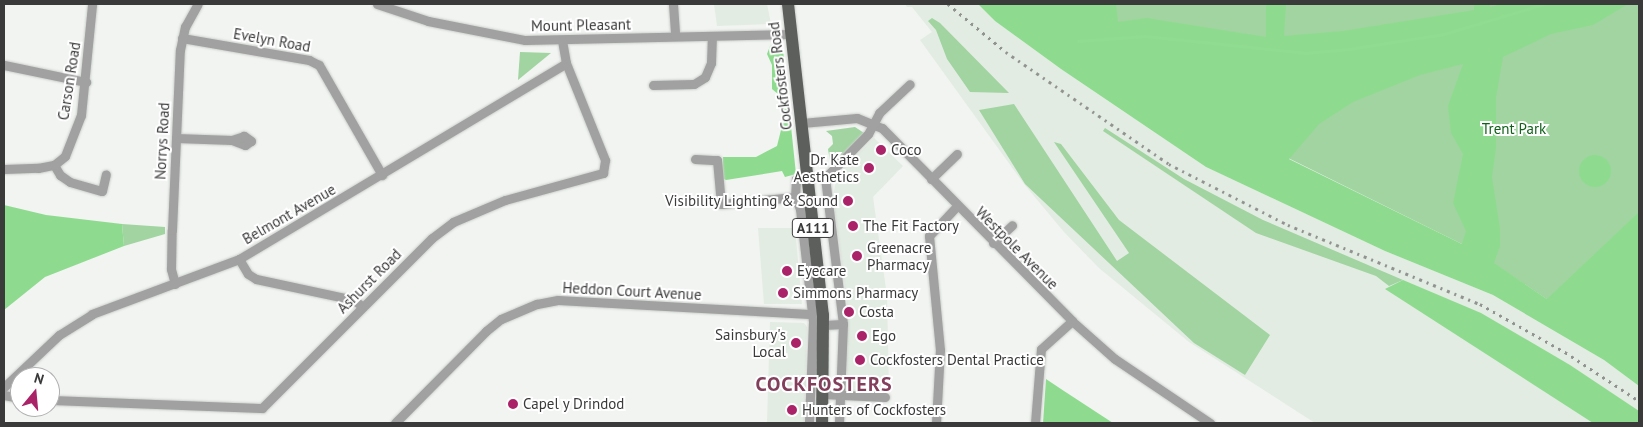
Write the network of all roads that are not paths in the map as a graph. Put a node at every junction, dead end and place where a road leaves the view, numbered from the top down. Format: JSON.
{"nodes":[{"id":1,"x":92,"y":4,"type":"edge"},
{"id":2,"x":198,"y":4,"type":"edge"},
{"id":3,"x":376,"y":4,"type":"edge"},
{"id":4,"x":674,"y":4,"type":"edge"},
{"id":5,"x":788,"y":4,"type":"edge"},
{"id":6,"x":791,"y":34,"type":"junction"},
{"id":7,"x":675,"y":36,"type":"junction"},
{"id":8,"x":712,"y":36,"type":"junction"},
{"id":9,"x":182,"y":38,"type":"junction"},
{"id":10,"x":562,"y":40,"type":"junction"},
{"id":11,"x":566,"y":63,"type":"junction"},
{"id":12,"x":4,"y":65,"type":"edge"},
{"id":13,"x":86,"y":82,"type":"junction"},
{"id":14,"x":910,"y":84,"type":"dead end"},
{"id":15,"x":653,"y":85,"type":"dead end"},
{"id":16,"x":802,"y":123,"type":"junction"},
{"id":17,"x":874,"y":123,"type":"junction"},
{"id":18,"x":176,"y":138,"type":"junction"},
{"id":19,"x":232,"y":140,"type":"dead end"},
{"id":20,"x":957,"y":154,"type":"dead end"},
{"id":21,"x":695,"y":159,"type":"dead end"},
{"id":22,"x":54,"y":164,"type":"junction"},
{"id":23,"x":4,"y":169,"type":"edge"},
{"id":24,"x":106,"y":174,"type":"dead end"},
{"id":25,"x":807,"y":174,"type":"junction"},
{"id":26,"x":382,"y":175,"type":"junction"},
{"id":27,"x":931,"y":179,"type":"junction"},
{"id":28,"x":795,"y":197,"type":"junction"},
{"id":29,"x":957,"y":206,"type":"junction"},
{"id":30,"x":1012,"y":224,"type":"dead end"},
{"id":31,"x":993,"y":243,"type":"junction"},
{"id":32,"x":240,"y":259,"type":"junction"},
{"id":33,"x":175,"y":284,"type":"junction"},
{"id":34,"x":363,"y":307,"type":"junction"},
{"id":35,"x":820,"y":318,"type":"junction"},
{"id":36,"x":1072,"y":321,"type":"junction"},
{"id":37,"x":842,"y":324,"type":"junction"},
{"id":38,"x":4,"y":387,"type":"edge"},
{"id":39,"x":823,"y":394,"type":"junction"},
{"id":40,"x":841,"y":395,"type":"junction"},
{"id":41,"x":885,"y":397,"type":"dead end"},
{"id":42,"x":60,"y":400,"type":"edge"},
{"id":43,"x":395,"y":423,"type":"edge"},
{"id":44,"x":809,"y":423,"type":"edge"},
{"id":45,"x":822,"y":423,"type":"edge"},
{"id":46,"x":839,"y":423,"type":"edge"},
{"id":47,"x":936,"y":423,"type":"edge"},
{"id":48,"x":1035,"y":423,"type":"edge"},
{"id":49,"x":1210,"y":423,"type":"edge"}],
"edges":[{"from":1,"to":13,"type":"street","name":"Carson Road"},
{"from":2,"to":9,"type":"street","name":"Norrys Road"},
{"from":3,"to":10,"type":"street","name":"Mount Pleasant"},
{"from":4,"to":7,"type":"street"},
{"from":5,"to":6,"type":"main road","name":"Cockfosters Road","number":"A111"},
{"from":6,"to":8,"type":"street","name":"Mount Pleasant"},
{"from":6,"to":16,"type":"main road","name":"Cockfosters Road","number":"A111"},
{"from":7,"to":8,"type":"street","name":"Mount Pleasant"},
{"from":7,"to":10,"type":"street","name":"Mount Pleasant"},
{"from":8,"to":15,"type":"street"},
{"from":9,"to":18,"type":"street","name":"Norrys Road"},
{"from":9,"to":26,"type":"street","name":"Evelyn Road"},
{"from":10,"to":11,"type":"street"},
{"from":11,"to":26,"type":"street","name":"Belmont Avenue"},
{"from":11,"to":34,"type":"street","name":"Ashurst Road"},
{"from":12,"to":13,"type":"street"},
{"from":13,"to":22,"type":"street","name":"Carson Road"},
{"from":14,"to":17,"type":"street"},
{"from":16,"to":17,"type":"street"},
{"from":16,"to":25,"type":"main road","name":"Cockfosters Road","number":"A111"},
{"from":17,"to":27,"type":"street","name":"Westpole Avenue"},
{"from":17,"to":37,"type":"street"},
{"from":18,"to":19,"type":"street"},
{"from":18,"to":33,"type":"street","name":"Norrys Road"},
{"from":20,"to":27,"type":"street"},
{"from":21,"to":28,"type":"street"},
{"from":22,"to":23,"type":"street"},
{"from":22,"to":24,"type":"street"},
{"from":25,"to":28,"type":"street"},
{"from":25,"to":35,"type":"main road","name":"Cockfosters Road","number":"A111"},
{"from":26,"to":32,"type":"street","name":"Belmont Avenue"},
{"from":27,"to":29,"type":"street","name":"Westpole Avenue"},
{"from":28,"to":35,"type":"street","name":"Cockfosters Road"},
{"from":29,"to":31,"type":"street","name":"Westpole Avenue"},
{"from":29,"to":47,"type":"street"},
{"from":30,"to":31,"type":"street"},
{"from":31,"to":36,"type":"street","name":"Westpole Avenue"},
{"from":32,"to":33,"type":"street","name":"Belmont Avenue"},
{"from":32,"to":34,"type":"street"},
{"from":33,"to":38,"type":"street","name":"Belmont Avenue"},
{"from":34,"to":42,"type":"street","name":"Ashurst Road"},
{"from":35,"to":37,"type":"street","name":"Heddon Court Avenue"},
{"from":35,"to":39,"type":"main road","name":"Cockfosters Road","number":"A111"},
{"from":35,"to":43,"type":"street","name":"Heddon Court Avenue"},
{"from":35,"to":44,"type":"street","name":"Cockfosters Road"},
{"from":36,"to":48,"type":"street"},
{"from":36,"to":49,"type":"street","name":"Westpole Avenue"},
{"from":37,"to":40,"type":"street"},
{"from":39,"to":40,"type":"street"},
{"from":39,"to":45,"type":"main road","name":"Cockfosters Road","number":"A111"},
{"from":40,"to":41,"type":"street"},
{"from":40,"to":46,"type":"street"}]}
